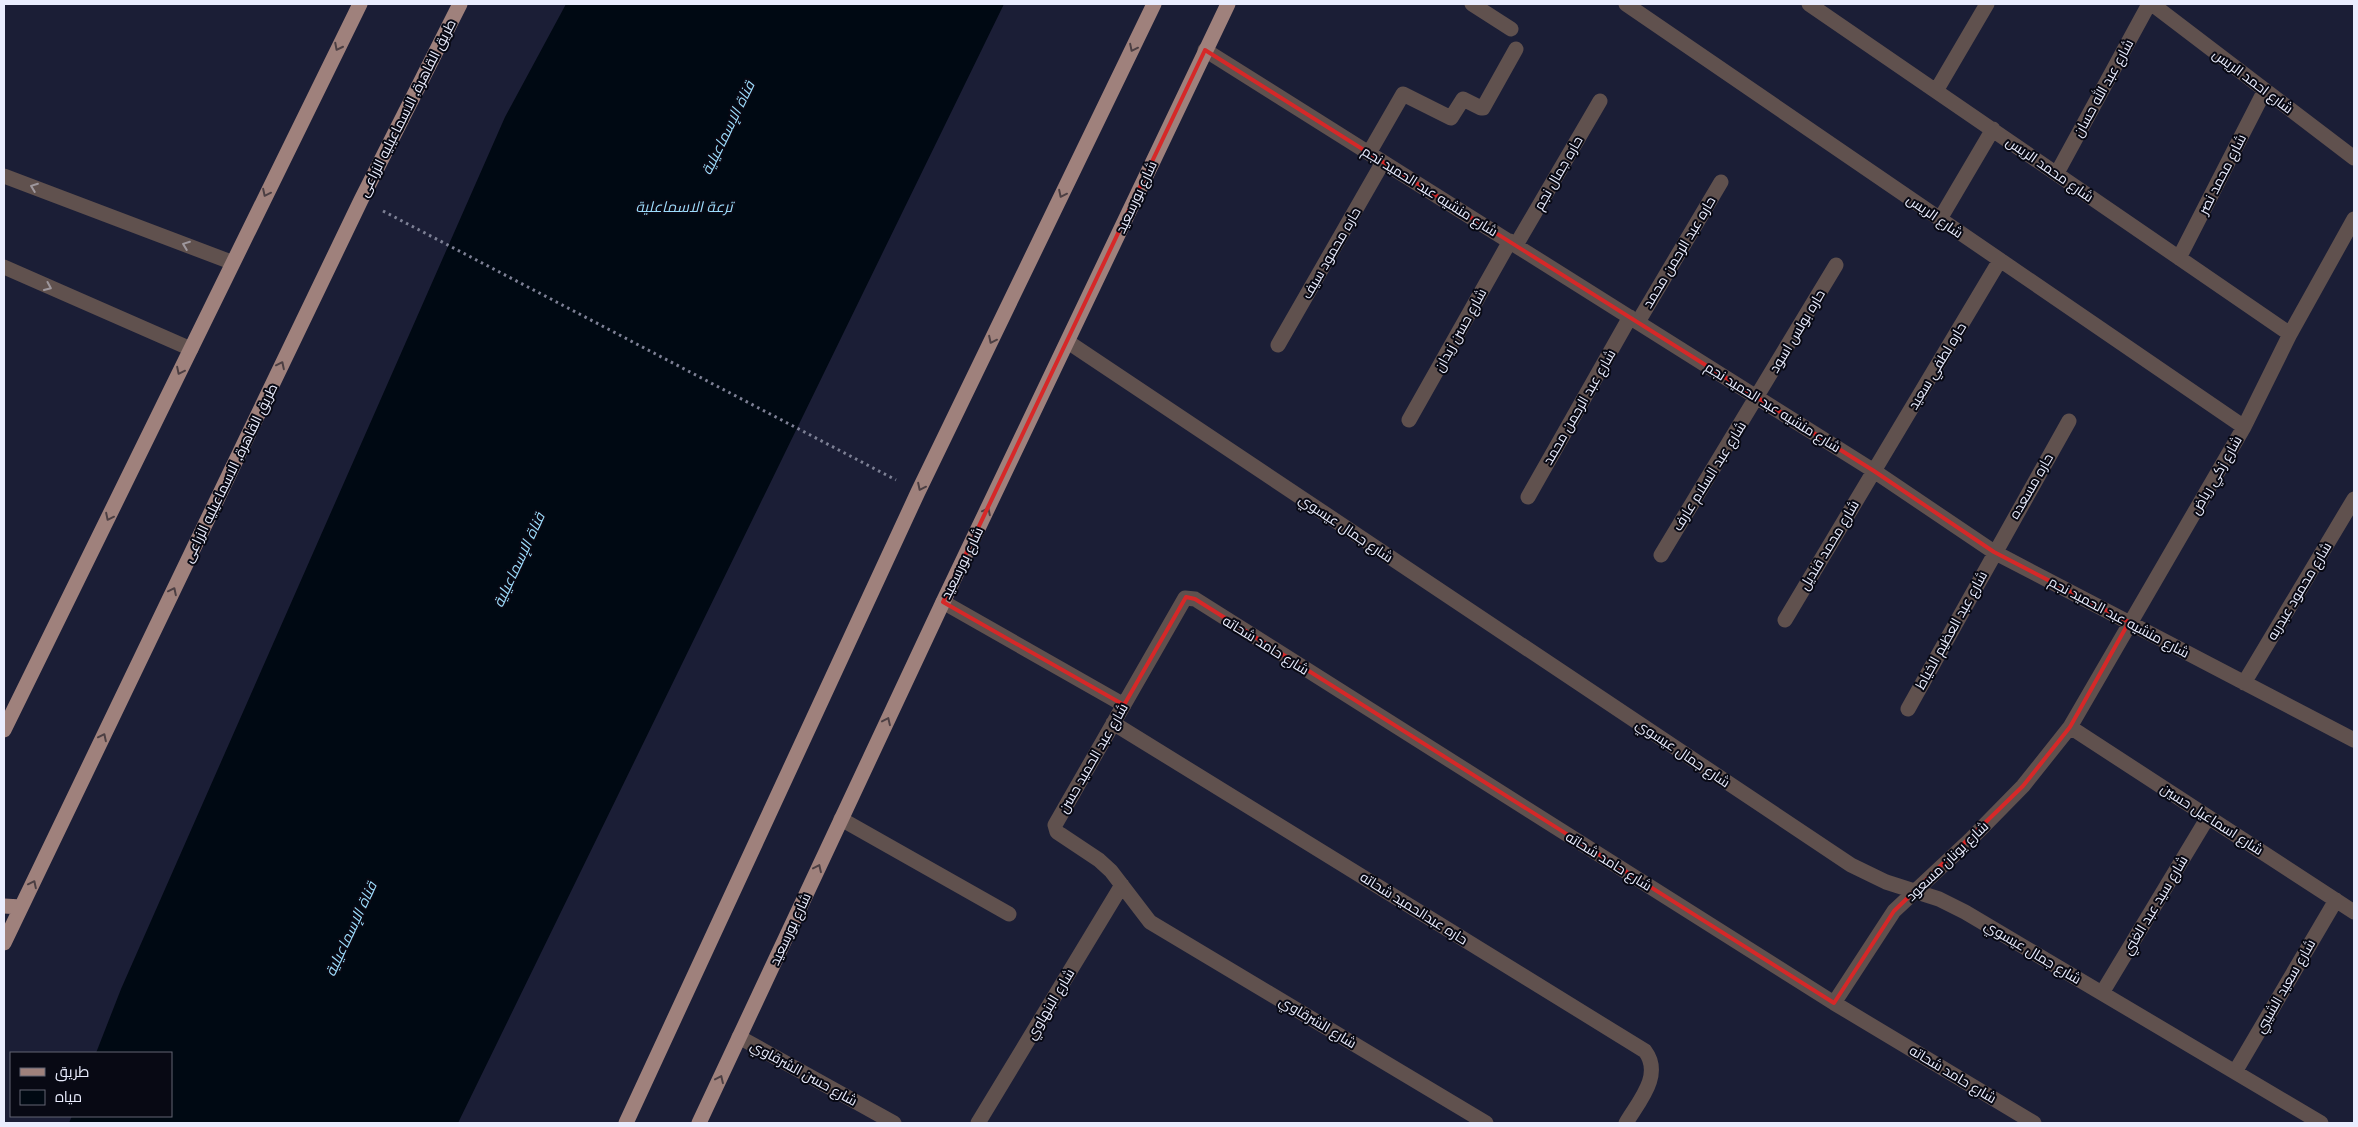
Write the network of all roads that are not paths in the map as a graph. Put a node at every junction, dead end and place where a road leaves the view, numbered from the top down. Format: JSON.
{"nodes":[{"id":1,"x":360,"y":4,"type":"edge"},
{"id":2,"x":460,"y":4,"type":"edge"},
{"id":3,"x":1154,"y":4,"type":"edge"},
{"id":4,"x":1228,"y":4,"type":"edge"},
{"id":5,"x":1472,"y":4,"type":"edge"},
{"id":6,"x":1626,"y":4,"type":"edge"},
{"id":7,"x":1987,"y":4,"type":"edge"},
{"id":8,"x":2150,"y":4,"type":"edge"},
{"id":9,"x":1818,"y":6,"type":"edge"},
{"id":10,"x":1511,"y":29,"type":"dead end"},
{"id":11,"x":1516,"y":49,"type":"dead end"},
{"id":12,"x":1205,"y":50,"type":"junction"},
{"id":13,"x":2265,"y":90,"type":"junction"},
{"id":14,"x":1936,"y":91,"type":"junction"},
{"id":15,"x":1600,"y":100,"type":"dead end"},
{"id":16,"x":1992,"y":129,"type":"junction"},
{"id":17,"x":1369,"y":153,"type":"junction"},
{"id":18,"x":2354,"y":158,"type":"edge"},
{"id":19,"x":1383,"y":162,"type":"junction"},
{"id":20,"x":2057,"y":173,"type":"junction"},
{"id":21,"x":4,"y":176,"type":"edge"},
{"id":22,"x":1721,"y":182,"type":"dead end"},
{"id":23,"x":1940,"y":219,"type":"junction"},
{"id":24,"x":2354,"y":219,"type":"edge"},
{"id":25,"x":1513,"y":243,"type":"junction"},
{"id":26,"x":2179,"y":258,"type":"junction"},
{"id":27,"x":2000,"y":260,"type":"junction"},
{"id":28,"x":231,"y":262,"type":"junction"},
{"id":29,"x":1836,"y":264,"type":"dead end"},
{"id":30,"x":4,"y":267,"type":"edge"},
{"id":31,"x":1634,"y":320,"type":"junction"},
{"id":32,"x":2290,"y":334,"type":"junction"},
{"id":33,"x":1068,"y":342,"type":"junction"},
{"id":34,"x":1278,"y":345,"type":"dead end"},
{"id":35,"x":191,"y":349,"type":"junction"},
{"id":36,"x":1758,"y":398,"type":"junction"},
{"id":37,"x":1410,"y":420,"type":"dead end"},
{"id":38,"x":2069,"y":421,"type":"dead end"},
{"id":39,"x":2244,"y":428,"type":"junction"},
{"id":40,"x":1874,"y":471,"type":"junction"},
{"id":41,"x":1528,"y":497,"type":"dead end"},
{"id":42,"x":2354,"y":499,"type":"edge"},
{"id":43,"x":1994,"y":552,"type":"junction"},
{"id":44,"x":1661,"y":555,"type":"dead end"},
{"id":45,"x":1185,"y":598,"type":"joint"},
{"id":46,"x":943,"y":602,"type":"junction"},
{"id":47,"x":1784,"y":620,"type":"dead end"},
{"id":48,"x":2129,"y":622,"type":"junction"},
{"id":49,"x":2244,"y":683,"type":"junction"},
{"id":50,"x":1124,"y":705,"type":"junction"},
{"id":51,"x":1908,"y":709,"type":"dead end"},
{"id":52,"x":1113,"y":723,"type":"junction"},
{"id":53,"x":2070,"y":726,"type":"junction"},
{"id":54,"x":4,"y":730,"type":"edge"},
{"id":55,"x":2354,"y":740,"type":"edge"},
{"id":56,"x":2208,"y":817,"type":"junction"},
{"id":57,"x":841,"y":819,"type":"junction"},
{"id":58,"x":1122,"y":885,"type":"junction"},
{"id":59,"x":1917,"y":891,"type":"junction"},
{"id":60,"x":2336,"y":900,"type":"junction"},
{"id":61,"x":4,"y":906,"type":"edge"},
{"id":62,"x":21,"y":907,"type":"junction"},
{"id":63,"x":2354,"y":912,"type":"edge"},
{"id":64,"x":1010,"y":914,"type":"dead end"},
{"id":65,"x":1150,"y":922,"type":"joint"},
{"id":66,"x":4,"y":944,"type":"edge"},
{"id":67,"x":2102,"y":993,"type":"junction"},
{"id":68,"x":1834,"y":1002,"type":"junction"},
{"id":69,"x":739,"y":1037,"type":"junction"},
{"id":70,"x":2234,"y":1072,"type":"junction"},
{"id":71,"x":626,"y":1123,"type":"edge"},
{"id":72,"x":699,"y":1123,"type":"edge"},
{"id":73,"x":894,"y":1123,"type":"edge"},
{"id":74,"x":978,"y":1123,"type":"edge"},
{"id":75,"x":1486,"y":1123,"type":"edge"},
{"id":76,"x":1626,"y":1123,"type":"edge"},
{"id":77,"x":2034,"y":1123,"type":"edge"},
{"id":78,"x":2321,"y":1123,"type":"edge"}],
"edges":[{"from":1,"to":28,"type":"main road","one_way":true},
{"from":62,"to":2,"type":"main road","name":"طريق القاهرة, الاسماعيليه الزراعى","one_way":true},
{"from":3,"to":71,"type":"main road","one_way":true},
{"from":4,"to":12,"type":"main road","name":"شارع بورسعيد"},
{"from":5,"to":10,"type":"street"},
{"from":6,"to":23,"type":"street","name":"شارع الريس"},
{"from":7,"to":14,"type":"street"},
{"from":8,"to":13,"type":"street","name":"شارع احمد الريس"},
{"from":8,"to":20,"type":"street","name":"شارع عبد الله حسان"},
{"from":9,"to":14,"type":"street","name":"شارع محمد الريس"},
{"from":11,"to":17,"type":"street"},
{"from":12,"to":17,"type":"street","name":"شارع منشيه عبد الحميد نجم"},
{"from":12,"to":33,"type":"main road","name":"شارع بورسعيد"},
{"from":13,"to":18,"type":"street","name":"شارع احمد الريس"},
{"from":13,"to":26,"type":"street","name":"شارع محمد نصر"},
{"from":14,"to":16,"type":"street","name":"شارع محمد الريس"},
{"from":15,"to":25,"type":"street","name":"حاره جمال نجم"},
{"from":16,"to":20,"type":"street","name":"شارع محمد الريس"},
{"from":16,"to":23,"type":"street"},
{"from":17,"to":19,"type":"street","name":"شارع منشيه عبد الحميد نجم"},
{"from":19,"to":25,"type":"street","name":"شارع منشيه عبد الحميد نجم"},
{"from":19,"to":34,"type":"street","name":"حاره محمود سيف"},
{"from":20,"to":26,"type":"street","name":"شارع محمد الريس"},
{"from":28,"to":21,"type":"street","one_way":true},
{"from":22,"to":31,"type":"street","name":"حاره عبد الرحمن محمد"},
{"from":23,"to":27,"type":"street","name":"شارع الريس"},
{"from":24,"to":32,"type":"street","name":"شارع زكي رياض"},
{"from":25,"to":31,"type":"street","name":"شارع منشيه عبد الحميد نجم"},
{"from":25,"to":37,"type":"street","name":"شارع حسن زيدان"},
{"from":26,"to":32,"type":"street","name":"شارع محمد الريس"},
{"from":27,"to":39,"type":"street","name":"شارع الريس"},
{"from":27,"to":40,"type":"street","name":"حاره لطفي سعيد"},
{"from":28,"to":35,"type":"main road"},
{"from":29,"to":36,"type":"street","name":"حاره بولس اسود"},
{"from":30,"to":35,"type":"street","one_way":true},
{"from":31,"to":36,"type":"street","name":"شارع منشيه عبد الحميد نجم"},
{"from":31,"to":41,"type":"street","name":"شارع عبد الرحمن محمد"},
{"from":32,"to":39,"type":"street","name":"شارع زكي رياض"},
{"from":46,"to":33,"type":"main road","name":"شارع بورسعيد","one_way":true},
{"from":33,"to":59,"type":"street","name":"شارع جمال عيسوي"},
{"from":35,"to":54,"type":"main road","one_way":true},
{"from":36,"to":40,"type":"street","name":"شارع منشيه عبد الحميد نجم"},
{"from":36,"to":44,"type":"street","name":"شارع عبد السلام عارف"},
{"from":38,"to":43,"type":"street","name":"حاره مسعده"},
{"from":39,"to":48,"type":"street","name":"شارع زكي رياض"},
{"from":40,"to":43,"type":"street","name":"شارع منشيه عبد الحميد نجم"},
{"from":40,"to":47,"type":"street","name":"شارع محمد قنديل"},
{"from":42,"to":49,"type":"street","name":"شارع محمود عبدربه"},
{"from":43,"to":48,"type":"street","name":"شارع منشيه عبد الحميد نجم"},
{"from":43,"to":51,"type":"street","name":"شارع عبد العظيم الخياط"},
{"from":45,"to":50,"type":"street","name":"شارع عبد الحميد حسن"},
{"from":45,"to":68,"type":"street","name":"شارع حامد شحاته"},
{"from":46,"to":50,"type":"street"},
{"from":57,"to":46,"type":"main road","name":"شارع بورسعيد","one_way":true},
{"from":48,"to":49,"type":"street","name":"شارع منشيه عبد الحميد نجم"},
{"from":48,"to":53,"type":"street","name":"شارع زكي رياض"},
{"from":49,"to":55,"type":"street","name":"شارع منشيه عبد الحميد نجم"},
{"from":50,"to":52,"type":"street","name":"شارع عبد الحميد حسن"},
{"from":52,"to":58,"type":"street","name":"شارع عبد الحميد حسن"},
{"from":52,"to":76,"type":"street","name":"حاره عبدالحميد شحاته"},
{"from":53,"to":56,"type":"street","name":"شارع اسماعيل حسين"},
{"from":53,"to":59,"type":"street","name":"شارع يونان مسعود"},
{"from":56,"to":60,"type":"street","name":"شارع اسماعيل حسين"},
{"from":56,"to":67,"type":"street","name":"شارع سيد عبد الغني"},
{"from":57,"to":64,"type":"street"},
{"from":69,"to":57,"type":"main road","name":"شارع بورسعيد","one_way":true},
{"from":58,"to":65,"type":"street","name":"شارع عبد الحميد حسن"},
{"from":58,"to":74,"type":"street","name":"شارع البنهاوي"},
{"from":59,"to":67,"type":"street","name":"شارع جمال عيسوي"},
{"from":59,"to":68,"type":"street","name":"شارع يونان مسعود"},
{"from":60,"to":63,"type":"street","name":"شارع اسماعيل حسين"},
{"from":60,"to":70,"type":"street","name":"شارع سعيد الشيبي"},
{"from":61,"to":62,"type":"main road"},
{"from":62,"to":66,"type":"main road","name":"طريق القاهرة, الاسماعيليه الزراعى"},
{"from":65,"to":75,"type":"street","name":"شارع الشرقاوي"},
{"from":67,"to":70,"type":"street","name":"شارع جمال عيسوي"},
{"from":68,"to":77,"type":"street","name":"شارع حامد شحاته"},
{"from":72,"to":69,"type":"main road","name":"شارع بورسعيد","one_way":true},
{"from":69,"to":73,"type":"street","name":"شارع حسن الشرقاوي"},
{"from":70,"to":78,"type":"street","name":"شارع جمال عيسوي"}]}
